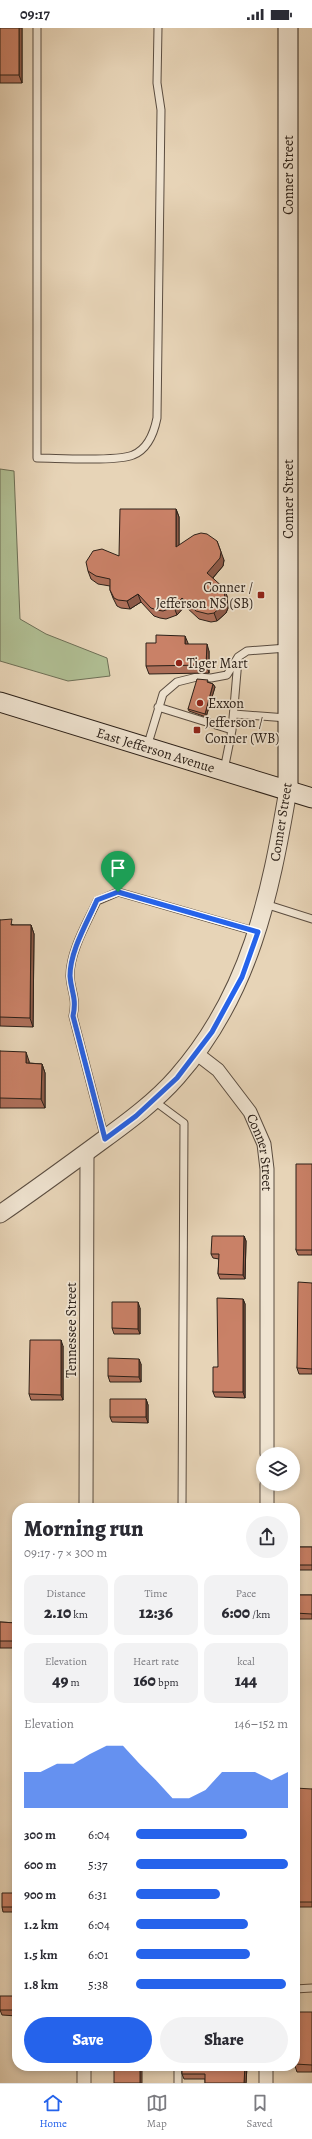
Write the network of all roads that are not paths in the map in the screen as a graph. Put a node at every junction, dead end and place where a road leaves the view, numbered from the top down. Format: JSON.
{"nodes":[{"id":1,"x":37,"y":28,"type":"edge"},
{"id":2,"x":158,"y":28,"type":"edge"},
{"id":3,"x":288,"y":28,"type":"edge"},
{"id":4,"x":288,"y":648,"type":"junction"},
{"id":5,"x":238,"y":657,"type":"junction"},
{"id":6,"x":0,"y":702,"type":"edge"},
{"id":7,"x":158,"y":707,"type":"junction"},
{"id":8,"x":234,"y":714,"type":"junction"},
{"id":9,"x":288,"y":718,"type":"junction"},
{"id":10,"x":232,"y":730,"type":"junction"},
{"id":11,"x":147,"y":747,"type":"junction"},
{"id":12,"x":224,"y":771,"type":"junction"},
{"id":13,"x":288,"y":790,"type":"junction"},
{"id":14,"x":312,"y":798,"type":"edge"},
{"id":15,"x":265,"y":904,"type":"junction"},
{"id":16,"x":312,"y":919,"type":"edge"},
{"id":17,"x":258,"y":932,"type":"junction"},
{"id":18,"x":196,"y":1053,"type":"junction"},
{"id":19,"x":153,"y":1100,"type":"junction"},
{"id":20,"x":105,"y":1139,"type":"junction"},
{"id":21,"x":87,"y":1152,"type":"junction"},
{"id":22,"x":0,"y":1214,"type":"edge"},
{"id":23,"x":267,"y":1447,"type":"edge"},
{"id":24,"x":267,"y":1491,"type":"edge"},
{"id":25,"x":86,"y":1503,"type":"edge"},
{"id":26,"x":182,"y":1503,"type":"edge"},
{"id":27,"x":267,"y":1503,"type":"edge"},
{"id":28,"x":312,"y":1988,"type":"edge"},
{"id":29,"x":300,"y":1989,"type":"edge"},
{"id":30,"x":84,"y":2071,"type":"edge"},
{"id":31,"x":178,"y":2071,"type":"edge"},
{"id":32,"x":266,"y":2071,"type":"edge"},
{"id":33,"x":84,"y":2083,"type":"edge"},
{"id":34,"x":178,"y":2083,"type":"edge"},
{"id":35,"x":266,"y":2083,"type":"edge"}],
"edges":[{"from":1,"to":2,"type":"lane"},
{"from":3,"to":4,"type":"main road","name":"Conner Street"},
{"from":4,"to":5,"type":"lane"},
{"from":4,"to":9,"type":"main road","name":"Conner Street"},
{"from":5,"to":7,"type":"lane"},
{"from":5,"to":8,"type":"lane"},
{"from":6,"to":11,"type":"main road","name":"East Jefferson Avenue"},
{"from":7,"to":10,"type":"lane"},
{"from":7,"to":11,"type":"lane"},
{"from":8,"to":9,"type":"lane"},
{"from":8,"to":10,"type":"lane"},
{"from":9,"to":13,"type":"main road","name":"Conner Street"},
{"from":10,"to":12,"type":"lane"},
{"from":11,"to":12,"type":"main road","name":"East Jefferson Avenue"},
{"from":12,"to":13,"type":"main road","name":"East Jefferson Avenue"},
{"from":13,"to":14,"type":"main road","name":"East Jefferson Avenue"},
{"from":13,"to":15,"type":"street","name":"Conner Street"},
{"from":15,"to":16,"type":"lane"},
{"from":15,"to":17,"type":"street","name":"Conner Street"},
{"from":17,"to":18,"type":"street","name":"Conner Street"},
{"from":17,"to":20,"type":"lane"},
{"from":18,"to":19,"type":"street"},
{"from":18,"to":23,"type":"street","name":"Conner Street"},
{"from":19,"to":20,"type":"street"},
{"from":19,"to":26,"type":"lane"},
{"from":20,"to":21,"type":"street"},
{"from":21,"to":22,"type":"street"},
{"from":21,"to":25,"type":"street","name":"Tennessee Street"},
{"from":24,"to":27,"type":"street"},
{"from":28,"to":29,"type":"lane"},
{"from":30,"to":33,"type":"street"},
{"from":31,"to":34,"type":"lane"},
{"from":32,"to":35,"type":"street"}]}
